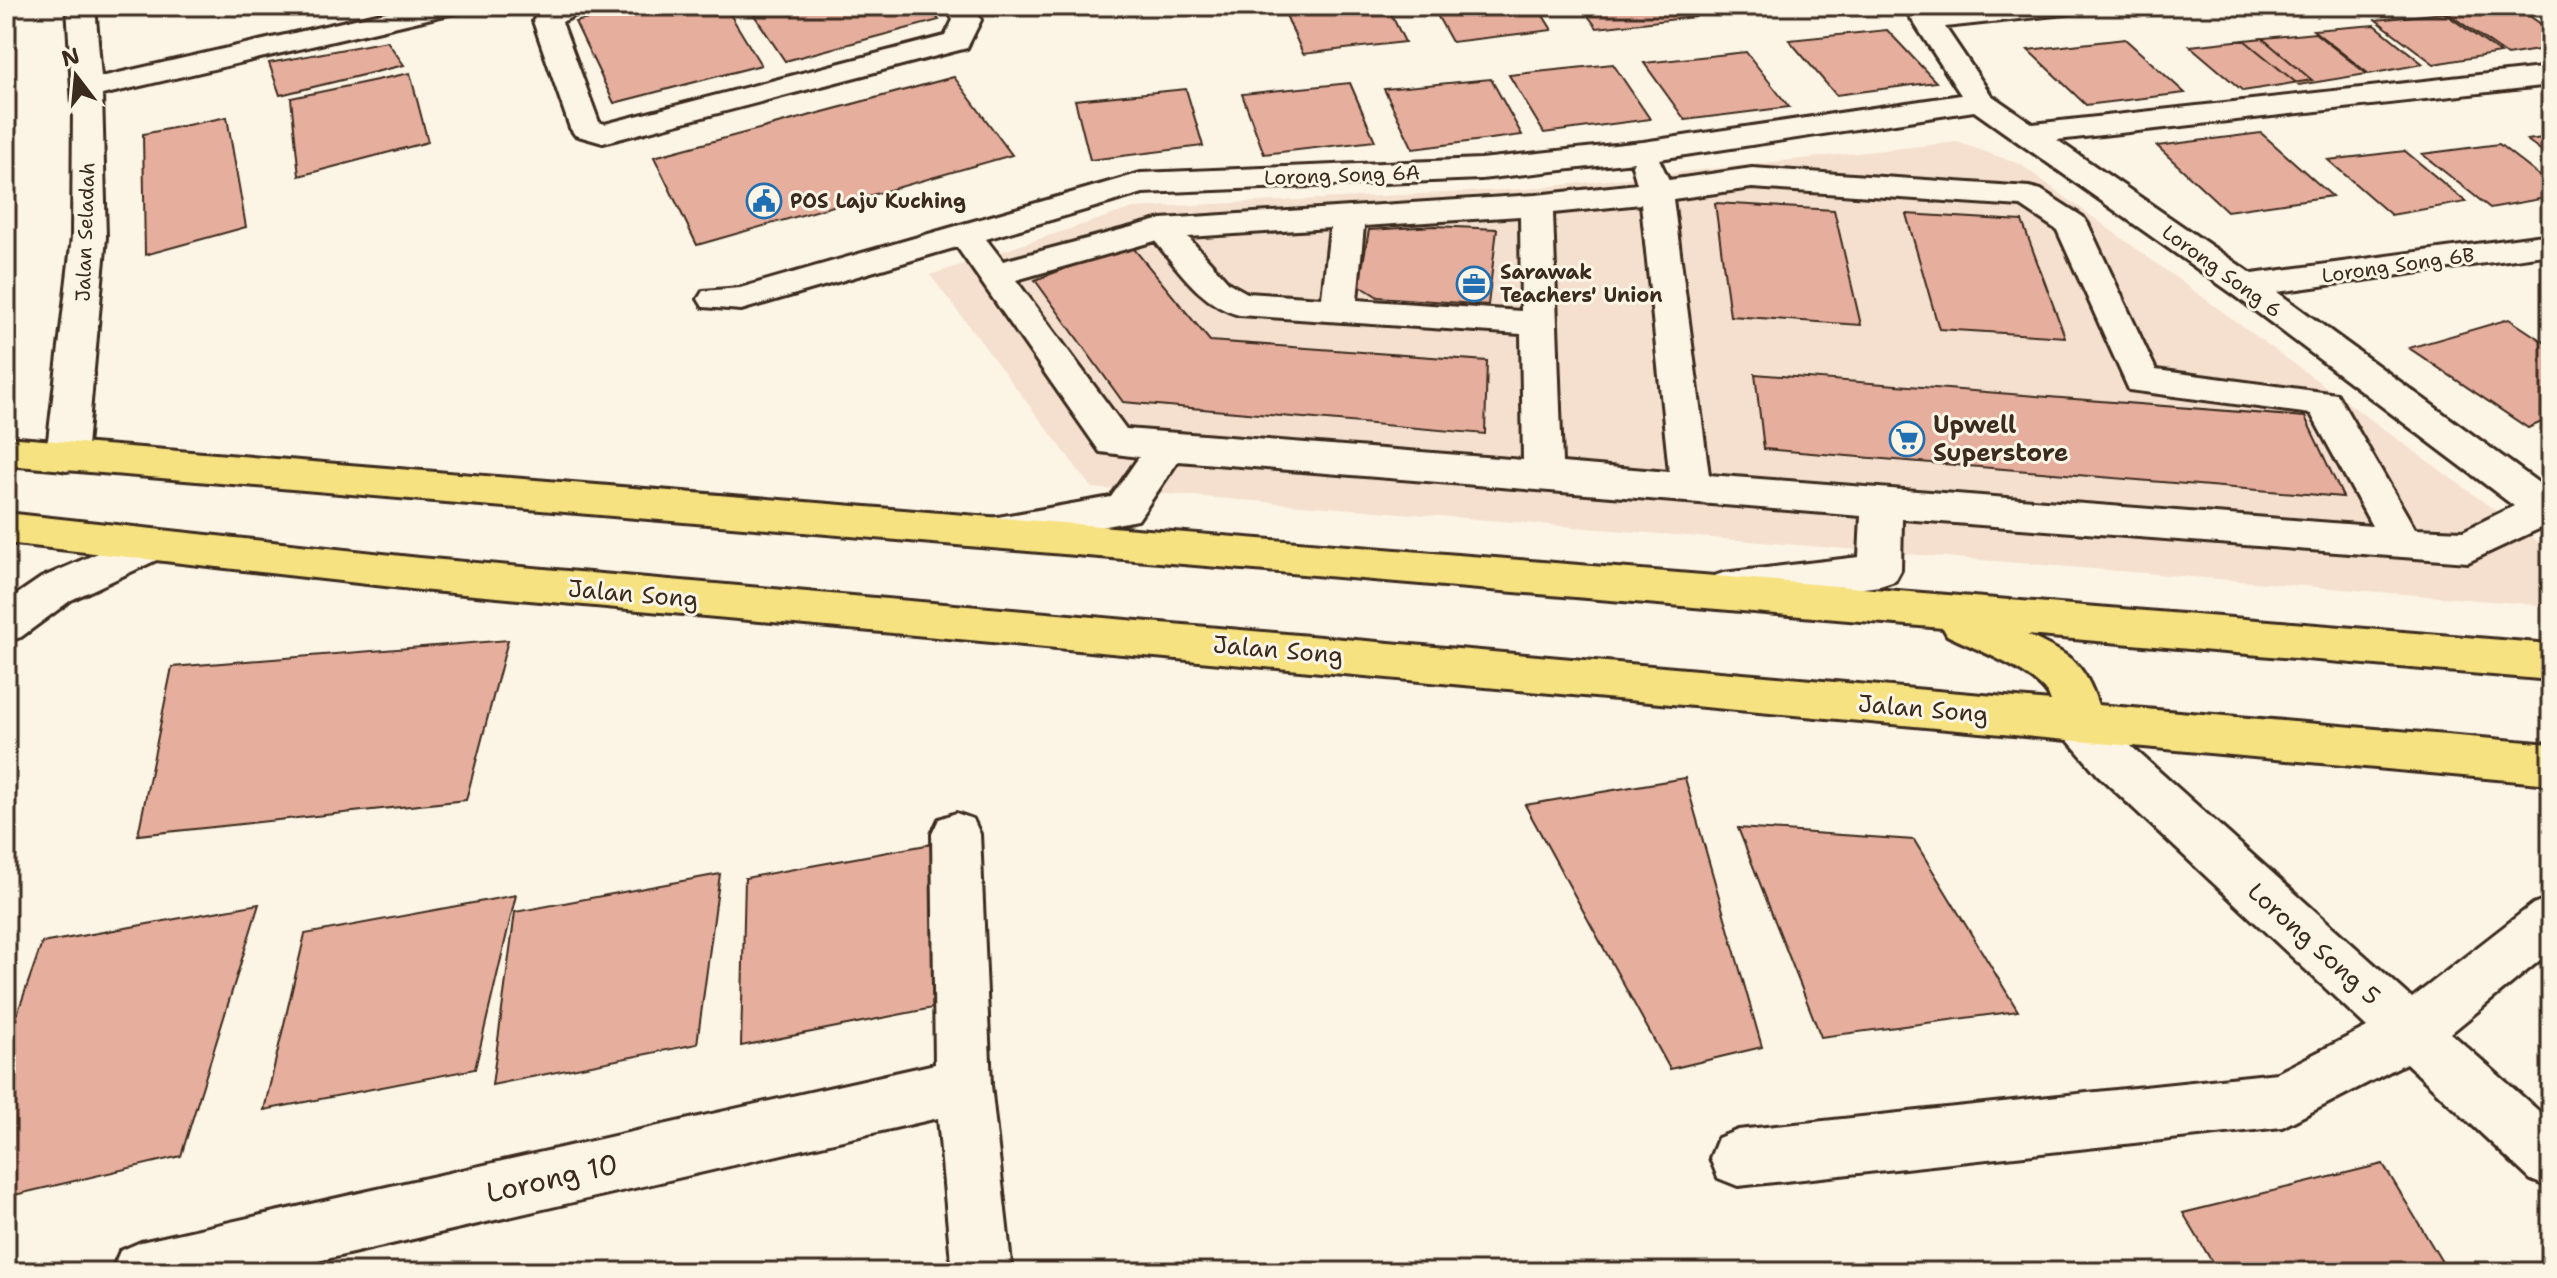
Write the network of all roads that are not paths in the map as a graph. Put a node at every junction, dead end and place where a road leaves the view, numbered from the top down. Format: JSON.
{"nodes":[{"id":1,"x":81,"y":6,"type":"edge"},
{"id":2,"x":449,"y":6,"type":"edge"},
{"id":3,"x":571,"y":6,"type":"edge"},
{"id":4,"x":960,"y":6,"type":"edge"},
{"id":5,"x":2065,"y":6,"type":"edge"},
{"id":6,"x":1922,"y":13,"type":"edge"},
{"id":7,"x":2551,"y":76,"type":"edge"},
{"id":8,"x":87,"y":89,"type":"junction"},
{"id":9,"x":1980,"y":101,"type":"junction"},
{"id":10,"x":2027,"y":134,"type":"junction"},
{"id":11,"x":1643,"y":152,"type":"junction"},
{"id":12,"x":1656,"y":192,"type":"junction"},
{"id":13,"x":1536,"y":205,"type":"junction"},
{"id":14,"x":1348,"y":217,"type":"junction"},
{"id":15,"x":1162,"y":229,"type":"junction"},
{"id":16,"x":966,"y":235,"type":"junction"},
{"id":17,"x":2551,"y":244,"type":"edge"},
{"id":18,"x":996,"y":274,"type":"junction"},
{"id":19,"x":2245,"y":286,"type":"junction"},
{"id":20,"x":716,"y":299,"type":"dead end"},
{"id":21,"x":1338,"y":310,"type":"junction"},
{"id":22,"x":1539,"y":324,"type":"junction"},
{"id":23,"x":1166,"y":448,"type":"junction"},
{"id":24,"x":6,"y":451,"type":"edge"},
{"id":25,"x":66,"y":457,"type":"junction"},
{"id":26,"x":1543,"y":477,"type":"junction"},
{"id":27,"x":1691,"y":488,"type":"junction"},
{"id":28,"x":1882,"y":503,"type":"junction"},
{"id":29,"x":2548,"y":511,"type":"edge"},
{"id":30,"x":6,"y":528,"type":"edge"},
{"id":31,"x":996,"y":531,"type":"junction"},
{"id":32,"x":2403,"y":544,"type":"junction"},
{"id":33,"x":148,"y":546,"type":"junction"},
{"id":34,"x":1701,"y":592,"type":"junction"},
{"id":35,"x":1938,"y":612,"type":"junction"},
{"id":36,"x":6,"y":625,"type":"edge"},
{"id":37,"x":2551,"y":662,"type":"edge"},
{"id":38,"x":2081,"y":724,"type":"junction"},
{"id":39,"x":2551,"y":764,"type":"edge"},
{"id":40,"x":956,"y":834,"type":"dead end"},
{"id":41,"x":2551,"y":920,"type":"edge"},
{"id":42,"x":2411,"y":1032,"type":"junction"},
{"id":43,"x":963,"y":1085,"type":"junction"},
{"id":44,"x":1738,"y":1158,"type":"dead end"},
{"id":45,"x":2551,"y":1160,"type":"edge"},
{"id":46,"x":141,"y":1272,"type":"edge"},
{"id":47,"x":982,"y":1272,"type":"edge"}],
"edges":[{"from":1,"to":8,"type":"street","name":"Jalan Seladah"},
{"from":2,"to":8,"type":"street"},
{"from":3,"to":4,"type":"street"},
{"from":5,"to":6,"type":"street"},
{"from":6,"to":9,"type":"street","name":"Lorong Song 6"},
{"from":7,"to":10,"type":"street"},
{"from":8,"to":25,"type":"street","name":"Jalan Seladah"},
{"from":9,"to":10,"type":"street","name":"Lorong Song 6"},
{"from":9,"to":11,"type":"street","name":"Lorong Song 6A"},
{"from":10,"to":19,"type":"street","name":"Lorong Song 6"},
{"from":11,"to":12,"type":"street"},
{"from":11,"to":16,"type":"street","name":"Lorong Song 6A"},
{"from":12,"to":13,"type":"street"},
{"from":12,"to":27,"type":"street"},
{"from":12,"to":32,"type":"street"},
{"from":13,"to":14,"type":"street"},
{"from":13,"to":22,"type":"street"},
{"from":14,"to":15,"type":"street"},
{"from":14,"to":21,"type":"street"},
{"from":15,"to":18,"type":"street"},
{"from":15,"to":21,"type":"street"},
{"from":16,"to":18,"type":"street"},
{"from":16,"to":20,"type":"street","name":"Lorong Song 6A"},
{"from":17,"to":19,"type":"street","name":"Lorong Song 6B"},
{"from":18,"to":23,"type":"street"},
{"from":19,"to":29,"type":"street","name":"Lorong Song 6"},
{"from":21,"to":22,"type":"street"},
{"from":22,"to":26,"type":"street"},
{"from":23,"to":26,"type":"street"},
{"from":23,"to":31,"type":"street"},
{"from":24,"to":25,"type":"main road"},
{"from":25,"to":31,"type":"main road"},
{"from":26,"to":27,"type":"street"},
{"from":27,"to":28,"type":"street"},
{"from":28,"to":32,"type":"street"},
{"from":28,"to":34,"type":"street"},
{"from":29,"to":32,"type":"street"},
{"from":30,"to":33,"type":"main road","name":"Jalan Song"},
{"from":31,"to":34,"type":"main road"},
{"from":33,"to":36,"type":"street"},
{"from":33,"to":38,"type":"main road","name":"Jalan Song"},
{"from":34,"to":35,"type":"main road"},
{"from":35,"to":37,"type":"main road"},
{"from":35,"to":38,"type":"main road"},
{"from":38,"to":39,"type":"main road","name":"Jalan Song"},
{"from":38,"to":42,"type":"street","name":"Lorong Song 5"},
{"from":40,"to":43,"type":"street"},
{"from":41,"to":42,"type":"street"},
{"from":42,"to":44,"type":"street"},
{"from":42,"to":45,"type":"street","name":"Lorong Song 5"},
{"from":43,"to":46,"type":"street","name":"Lorong 10"},
{"from":43,"to":47,"type":"street"}]}
